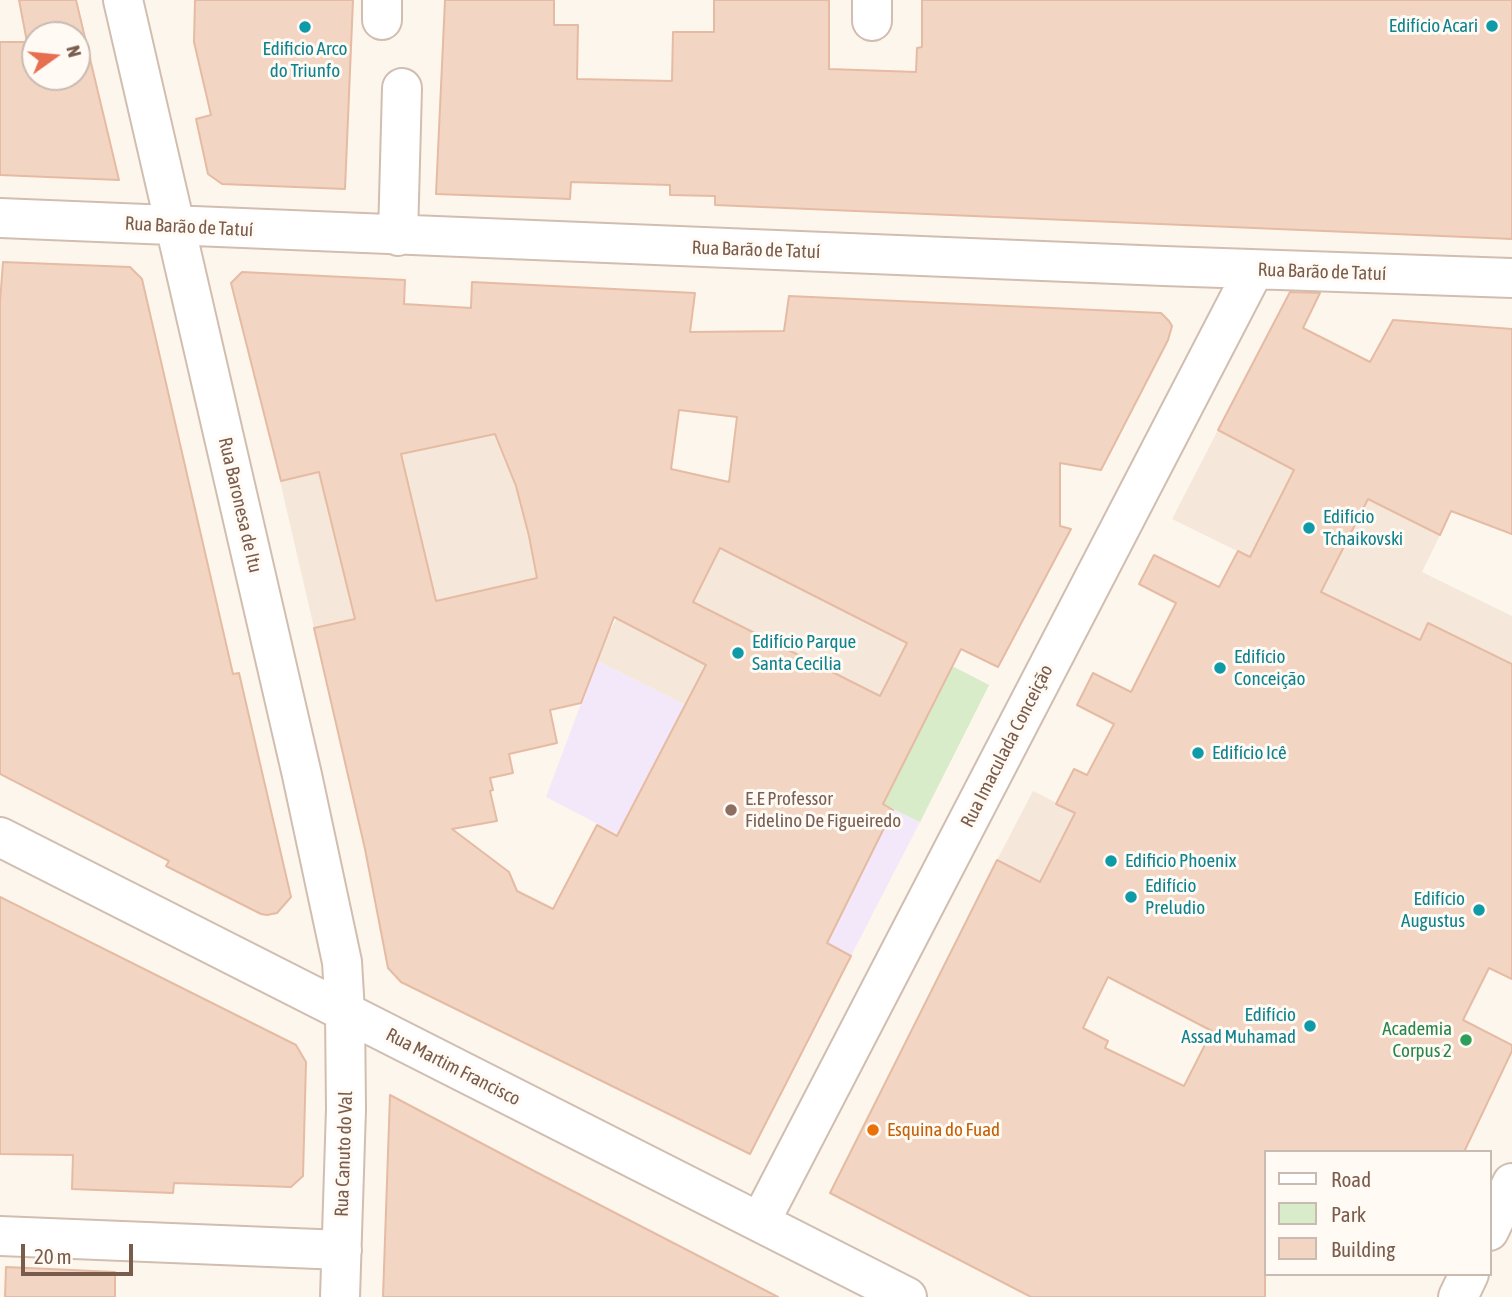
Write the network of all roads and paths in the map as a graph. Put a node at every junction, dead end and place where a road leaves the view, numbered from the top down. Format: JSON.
{"nodes":[{"id":1,"x":123,"y":0,"type":"edge"},
{"id":2,"x":402,"y":88,"type":"dead end"},
{"id":3,"x":0,"y":219,"type":"edge"},
{"id":4,"x":176,"y":227,"type":"junction"},
{"id":5,"x":398,"y":236,"type":"junction"},
{"id":6,"x":1254,"y":270,"type":"junction"},
{"id":7,"x":1512,"y":278,"type":"edge"},
{"id":8,"x":0,"y":837,"type":"edge"},
{"id":9,"x":345,"y":1012,"type":"junction"},
{"id":10,"x":1512,"y":1183,"type":"edge"},
{"id":11,"x":760,"y":1222,"type":"junction"},
{"id":12,"x":1491,"y":1227,"type":"edge"},
{"id":13,"x":0,"y":1236,"type":"edge"},
{"id":14,"x":342,"y":1250,"type":"junction"},
{"id":15,"x":1468,"y":1276,"type":"edge"},
{"id":16,"x":340,"y":1297,"type":"edge"},
{"id":17,"x":907,"y":1297,"type":"edge"},
{"id":18,"x":1458,"y":1297,"type":"edge"}],
"edges":[{"from":1,"to":4,"type":"street","name":"Rua Baronesa de Itu"},
{"from":2,"to":5,"type":"street"},
{"from":3,"to":4,"type":"street","name":"Rua Barão de Tatuí"},
{"from":4,"to":5,"type":"street","name":"Rua Barão de Tatuí"},
{"from":4,"to":9,"type":"street","name":"Rua Baronesa de Itu"},
{"from":5,"to":6,"type":"street","name":"Rua Barão de Tatuí"},
{"from":6,"to":7,"type":"street","name":"Rua Barão de Tatuí"},
{"from":6,"to":11,"type":"street","name":"Rua Imaculada Conceição"},
{"from":8,"to":9,"type":"street","name":"Rua Martim Francisco"},
{"from":9,"to":11,"type":"street","name":"Rua Martim Francisco"},
{"from":9,"to":14,"type":"street","name":"Rua Canuto do Val"},
{"from":10,"to":12,"type":"street"},
{"from":11,"to":17,"type":"street","name":"Rua Martim Francisco"},
{"from":13,"to":14,"type":"street"},
{"from":14,"to":16,"type":"street","name":"Rua Canuto do Val"},
{"from":15,"to":18,"type":"street"}]}
